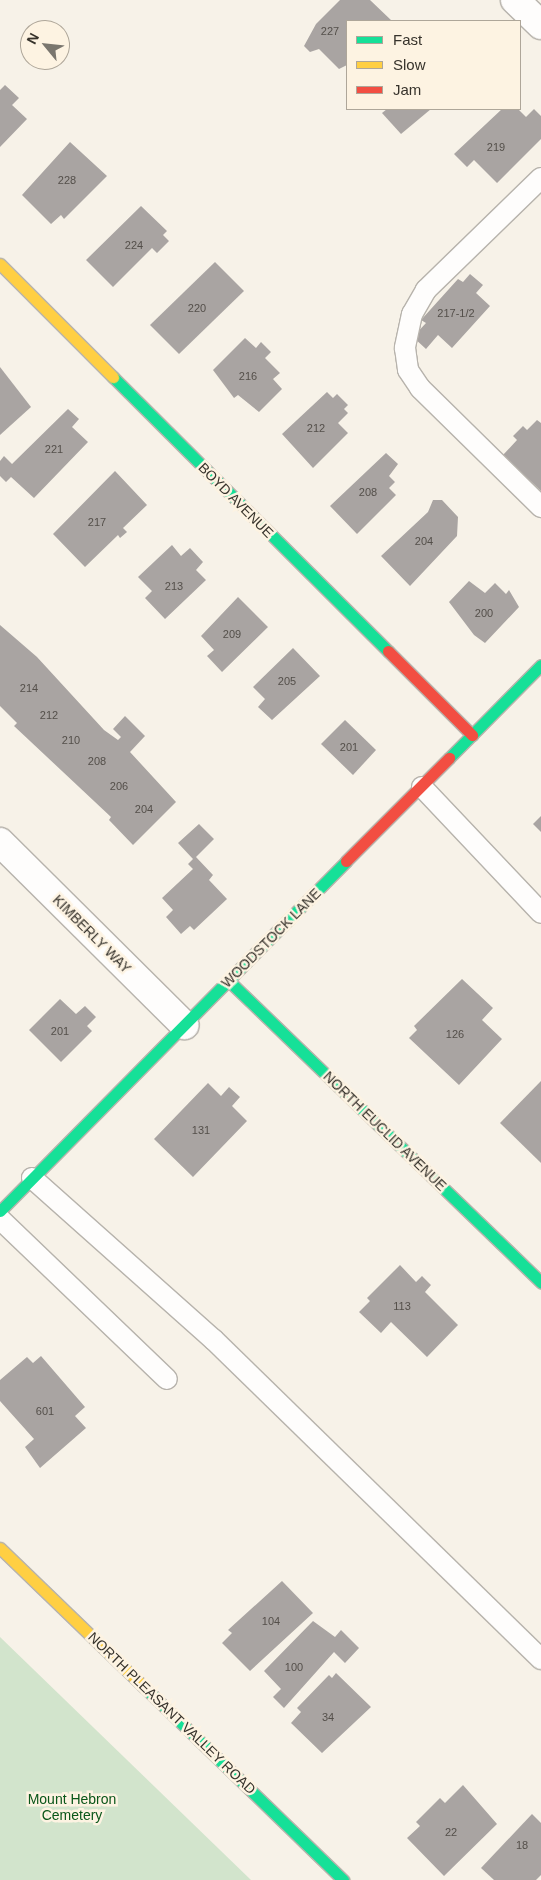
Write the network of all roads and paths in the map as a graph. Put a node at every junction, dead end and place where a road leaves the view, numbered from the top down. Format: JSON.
{"nodes":[{"id":1,"x":515,"y":0,"type":"edge"},
{"id":2,"x":541,"y":26,"type":"edge"},
{"id":3,"x":541,"y":178,"type":"edge"},
{"id":4,"x":0,"y":264,"type":"edge"},
{"id":5,"x":541,"y":507,"type":"edge"},
{"id":6,"x":541,"y":665,"type":"edge"},
{"id":7,"x":472,"y":735,"type":"junction"},
{"id":8,"x":422,"y":787,"type":"junction"},
{"id":9,"x":0,"y":842,"type":"edge"},
{"id":10,"x":541,"y":913,"type":"edge"},
{"id":11,"x":229,"y":981,"type":"junction"},
{"id":12,"x":184,"y":1025,"type":"junction"},
{"id":13,"x":32,"y":1178,"type":"junction"},
{"id":14,"x":0,"y":1211,"type":"edge"},
{"id":15,"x":0,"y":1219,"type":"edge"},
{"id":16,"x":541,"y":1282,"type":"edge"},
{"id":17,"x":167,"y":1379,"type":"dead end"},
{"id":18,"x":0,"y":1548,"type":"edge"},
{"id":19,"x":541,"y":1659,"type":"edge"},
{"id":20,"x":344,"y":1880,"type":"edge"}],
"edges":[{"from":1,"to":2,"type":"street"},
{"from":3,"to":5,"type":"lane"},
{"from":4,"to":7,"type":"street","name":"BOYD AVENUE"},
{"from":6,"to":7,"type":"street","name":"WOODSTOCK LANE"},
{"from":7,"to":8,"type":"street","name":"WOODSTOCK LANE"},
{"from":8,"to":10,"type":"lane"},
{"from":8,"to":11,"type":"street","name":"WOODSTOCK LANE"},
{"from":9,"to":12,"type":"street","name":"KIMBERLY WAY"},
{"from":11,"to":12,"type":"street","name":"WOODSTOCK LANE"},
{"from":11,"to":16,"type":"street","name":"NORTH EUCLID AVENUE"},
{"from":12,"to":13,"type":"street","name":"WOODSTOCK LANE"},
{"from":13,"to":14,"type":"street","name":"WOODSTOCK LANE"},
{"from":13,"to":19,"type":"lane"},
{"from":15,"to":17,"type":"lane"},
{"from":18,"to":20,"type":"street","name":"NORTH PLEASANT VALLEY ROAD"}]}
